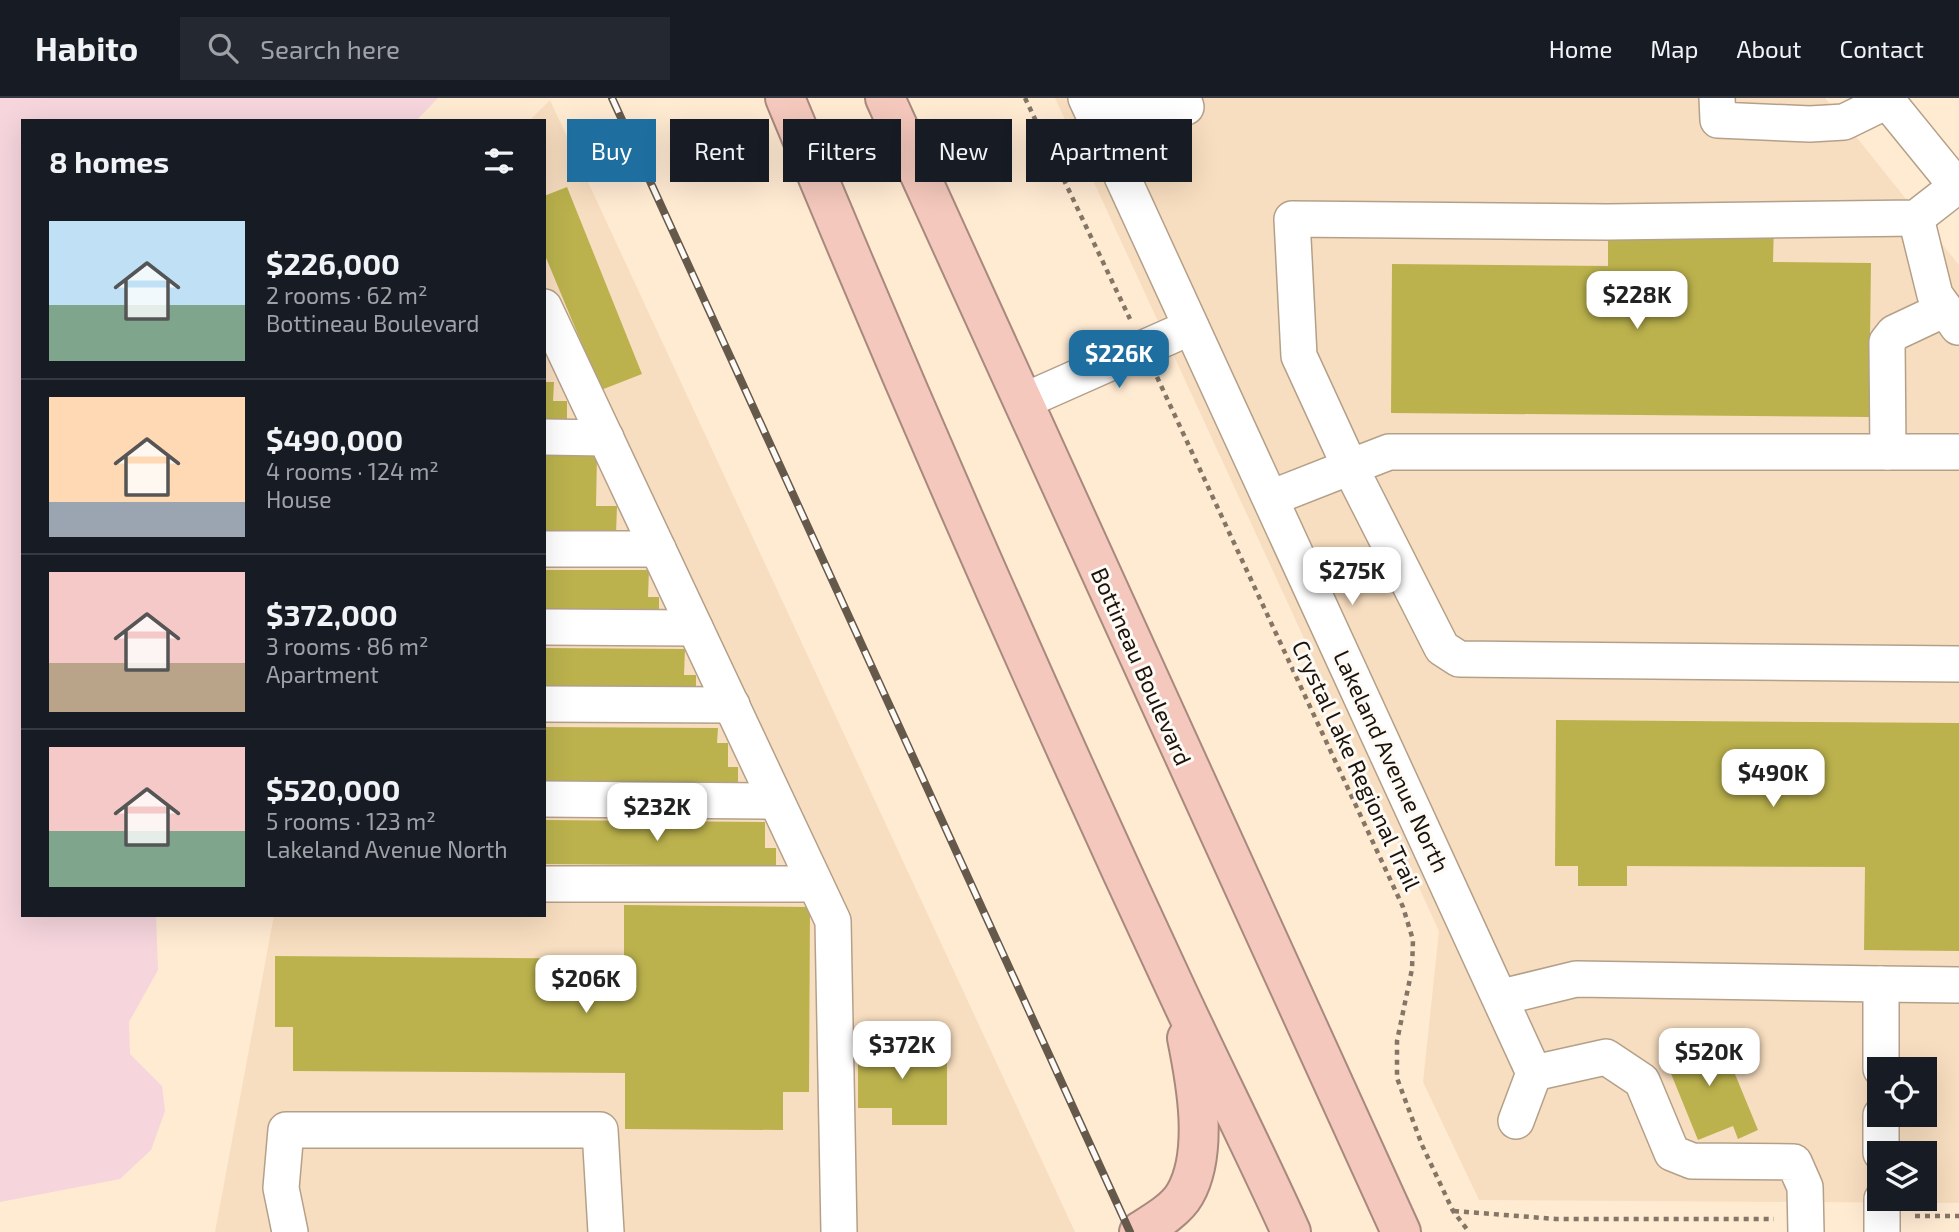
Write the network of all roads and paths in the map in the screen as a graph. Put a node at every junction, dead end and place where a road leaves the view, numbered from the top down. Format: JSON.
{"nodes":[{"id":1,"x":785,"y":98,"type":"edge"},
{"id":2,"x":885,"y":98,"type":"edge"},
{"id":3,"x":1025,"y":98,"type":"edge"},
{"id":4,"x":1182,"y":98,"type":"edge"},
{"id":5,"x":1717,"y":98,"type":"edge"},
{"id":6,"x":1886,"y":99,"type":"edge"},
{"id":7,"x":1088,"y":102,"type":"edge"},
{"id":8,"x":1958,"y":187,"type":"edge"},
{"id":9,"x":1916,"y":218,"type":"junction"},
{"id":10,"x":546,"y":311,"type":"edge"},
{"id":11,"x":1952,"y":319,"type":"edge"},
{"id":12,"x":1191,"y":327,"type":"junction"},
{"id":13,"x":1144,"y":348,"type":"junction"},
{"id":14,"x":1024,"y":401,"type":"junction"},
{"id":15,"x":546,"y":438,"type":"edge"},
{"id":16,"x":606,"y":438,"type":"junction"},
{"id":17,"x":1888,"y":452,"type":"junction"},
{"id":18,"x":1959,"y":452,"type":"edge"},
{"id":19,"x":1350,"y":467,"type":"junction"},
{"id":20,"x":1271,"y":498,"type":"junction"},
{"id":21,"x":546,"y":549,"type":"edge"},
{"id":22,"x":658,"y":549,"type":"junction"},
{"id":23,"x":546,"y":627,"type":"edge"},
{"id":24,"x":695,"y":628,"type":"junction"},
{"id":25,"x":1959,"y":664,"type":"edge"},
{"id":26,"x":546,"y":704,"type":"edge"},
{"id":27,"x":732,"y":705,"type":"junction"},
{"id":28,"x":546,"y":799,"type":"edge"},
{"id":29,"x":776,"y":801,"type":"junction"},
{"id":30,"x":546,"y":884,"type":"edge"},
{"id":31,"x":815,"y":884,"type":"junction"},
{"id":32,"x":1881,"y":984,"type":"junction"},
{"id":33,"x":1959,"y":985,"type":"edge"},
{"id":34,"x":1177,"y":991,"type":"junction"},
{"id":35,"x":1502,"y":998,"type":"junction"},
{"id":36,"x":1881,"y":1057,"type":"edge"},
{"id":37,"x":1534,"y":1073,"type":"junction"},
{"id":38,"x":1516,"y":1121,"type":"dead end"},
{"id":39,"x":1453,"y":1210,"type":"junction"},
{"id":40,"x":1882,"y":1215,"type":"edge"},
{"id":41,"x":1959,"y":1216,"type":"edge"},
{"id":42,"x":1806,"y":1225,"type":"edge"},
{"id":43,"x":290,"y":1232,"type":"edge"},
{"id":44,"x":606,"y":1232,"type":"edge"},
{"id":45,"x":839,"y":1232,"type":"edge"},
{"id":46,"x":1139,"y":1232,"type":"edge"},
{"id":47,"x":1291,"y":1232,"type":"edge"},
{"id":48,"x":1401,"y":1232,"type":"edge"},
{"id":49,"x":1469,"y":1232,"type":"edge"}],
"edges":[{"from":1,"to":34,"type":"highway"},
{"from":2,"to":14,"type":"highway","name":"Bottineau Boulevard"},
{"from":3,"to":13,"type":"path","name":"Crystal Lake Regional Trail"},
{"from":4,"to":7,"type":"street"},
{"from":5,"to":6,"type":"street"},
{"from":6,"to":8,"type":"street"},
{"from":7,"to":12,"type":"street","name":"Lakeland Avenue North"},
{"from":8,"to":9,"type":"street"},
{"from":9,"to":11,"type":"street"},
{"from":9,"to":19,"type":"street"},
{"from":10,"to":16,"type":"street"},
{"from":11,"to":17,"type":"street"},
{"from":12,"to":13,"type":"street"},
{"from":12,"to":20,"type":"street","name":"Lakeland Avenue North"},
{"from":13,"to":14,"type":"street"},
{"from":13,"to":39,"type":"path","name":"Crystal Lake Regional Trail"},
{"from":14,"to":48,"type":"highway","name":"Bottineau Boulevard"},
{"from":15,"to":16,"type":"street"},
{"from":16,"to":22,"type":"street"},
{"from":17,"to":18,"type":"street"},
{"from":17,"to":19,"type":"street"},
{"from":19,"to":20,"type":"street"},
{"from":19,"to":25,"type":"street"},
{"from":20,"to":35,"type":"street","name":"Lakeland Avenue North"},
{"from":21,"to":22,"type":"street"},
{"from":22,"to":24,"type":"street"},
{"from":23,"to":24,"type":"street"},
{"from":24,"to":27,"type":"street"},
{"from":26,"to":27,"type":"street"},
{"from":27,"to":29,"type":"street"},
{"from":28,"to":29,"type":"street"},
{"from":29,"to":31,"type":"street"},
{"from":30,"to":31,"type":"street"},
{"from":31,"to":45,"type":"street"},
{"from":32,"to":33,"type":"street"},
{"from":32,"to":35,"type":"street"},
{"from":32,"to":36,"type":"street"},
{"from":34,"to":46,"type":"highway"},
{"from":34,"to":47,"type":"highway"},
{"from":35,"to":37,"type":"street","name":"Lakeland Avenue North"},
{"from":37,"to":38,"type":"street"},
{"from":37,"to":42,"type":"street"},
{"from":39,"to":42,"type":"path"},
{"from":39,"to":49,"type":"path","name":"Crystal Lake Regional Trail"},
{"from":40,"to":41,"type":"path"},
{"from":43,"to":44,"type":"street"}]}
